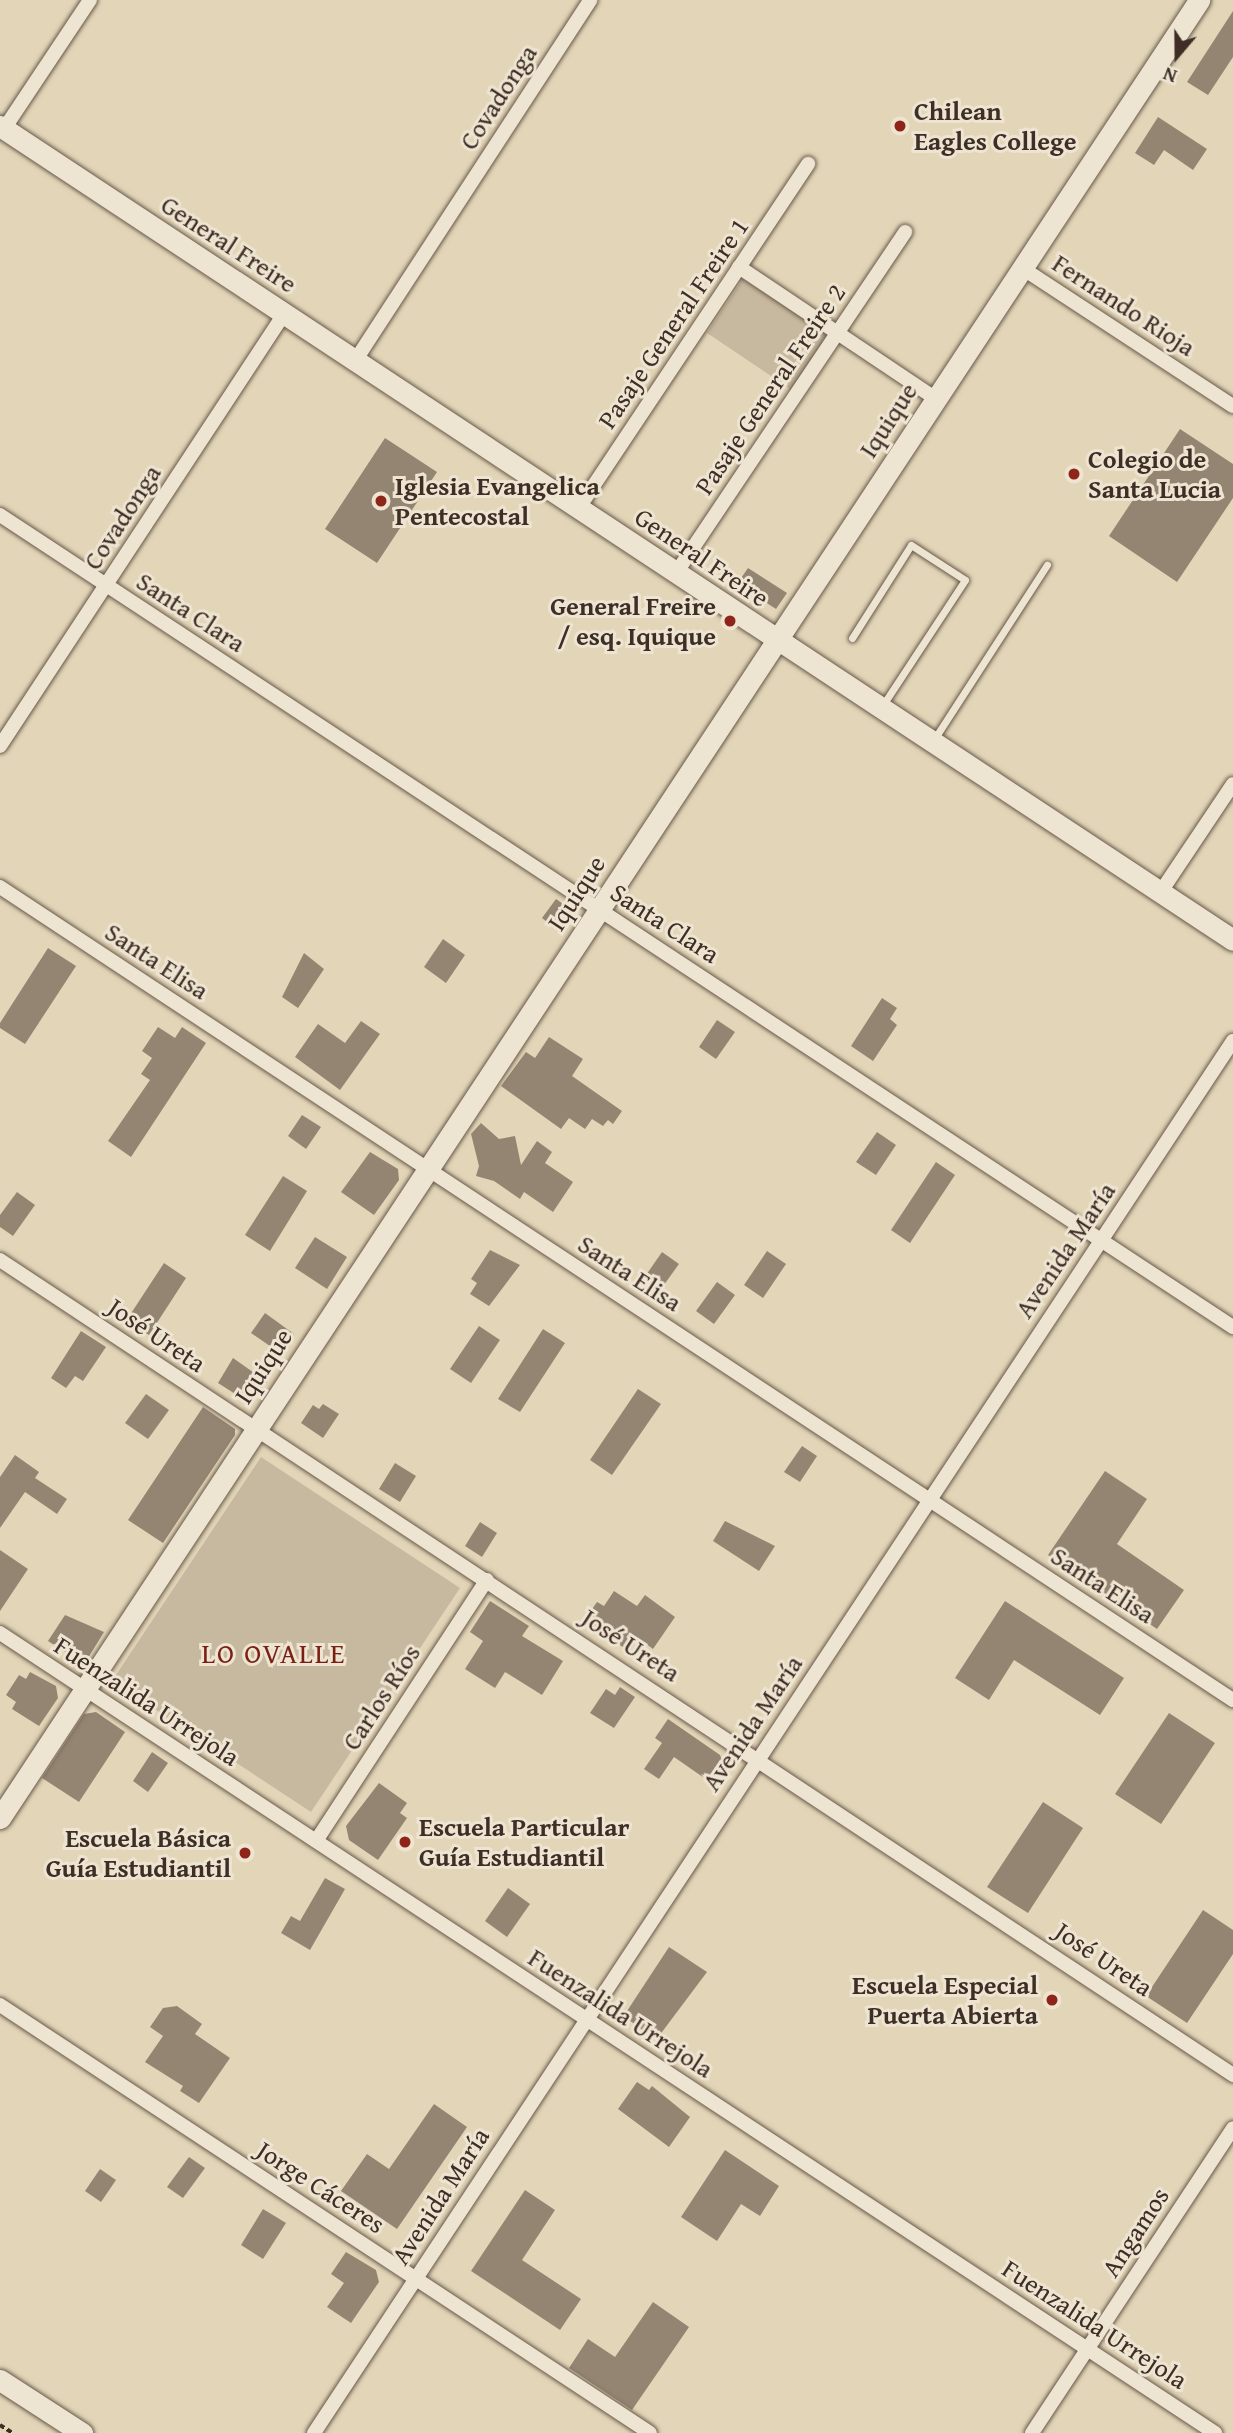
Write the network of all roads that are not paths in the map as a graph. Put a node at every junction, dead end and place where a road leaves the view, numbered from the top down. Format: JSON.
{"nodes":[{"id":1,"x":90,"y":0,"type":"edge"},
{"id":2,"x":590,"y":0,"type":"edge"},
{"id":3,"x":1199,"y":0,"type":"edge"},
{"id":4,"x":2,"y":128,"type":"edge"},
{"id":5,"x":807,"y":164,"type":"dead end"},
{"id":6,"x":905,"y":232,"type":"dead end"},
{"id":7,"x":739,"y":267,"type":"junction"},
{"id":8,"x":1022,"y":268,"type":"junction"},
{"id":9,"x":284,"y":314,"type":"junction"},
{"id":10,"x":837,"y":333,"type":"junction"},
{"id":11,"x":355,"y":361,"type":"junction"},
{"id":12,"x":936,"y":399,"type":"junction"},
{"id":13,"x":1233,"y":406,"type":"edge"},
{"id":14,"x":578,"y":509,"type":"junction"},
{"id":15,"x":0,"y":515,"type":"edge"},
{"id":16,"x":1047,"y":565,"type":"dead end"},
{"id":17,"x":676,"y":573,"type":"junction"},
{"id":18,"x":106,"y":585,"type":"junction"},
{"id":19,"x":852,"y":638,"type":"dead end"},
{"id":20,"x":776,"y":640,"type":"junction"},
{"id":21,"x":881,"y":709,"type":"junction"},
{"id":22,"x":932,"y":742,"type":"junction"},
{"id":23,"x":0,"y":746,"type":"edge"},
{"id":24,"x":1233,"y":783,"type":"edge"},
{"id":25,"x":0,"y":887,"type":"edge"},
{"id":26,"x":1160,"y":892,"type":"junction"},
{"id":27,"x":599,"y":909,"type":"junction"},
{"id":28,"x":1233,"y":940,"type":"edge"},
{"id":29,"x":1233,"y":1041,"type":"edge"},
{"id":30,"x":427,"y":1168,"type":"junction"},
{"id":31,"x":1101,"y":1240,"type":"junction"},
{"id":32,"x":0,"y":1260,"type":"edge"},
{"id":33,"x":1233,"y":1327,"type":"edge"},
{"id":34,"x":255,"y":1429,"type":"junction"},
{"id":35,"x":929,"y":1499,"type":"junction"},
{"id":36,"x":487,"y":1580,"type":"junction"},
{"id":37,"x":0,"y":1633,"type":"edge"},
{"id":38,"x":85,"y":1689,"type":"junction"},
{"id":39,"x":1233,"y":1700,"type":"edge"},
{"id":40,"x":758,"y":1757,"type":"junction"},
{"id":41,"x":0,"y":1818,"type":"edge"},
{"id":42,"x":316,"y":1841,"type":"junction"},
{"id":43,"x":0,"y":2005,"type":"edge"},
{"id":44,"x":586,"y":2019,"type":"junction"},
{"id":45,"x":1233,"y":2075,"type":"edge"},
{"id":46,"x":1233,"y":2128,"type":"edge"},
{"id":47,"x":415,"y":2278,"type":"junction"},
{"id":48,"x":1087,"y":2349,"type":"junction"},
{"id":49,"x":3,"y":2384,"type":"edge"},
{"id":50,"x":82,"y":2433,"type":"edge"},
{"id":51,"x":314,"y":2433,"type":"edge"},
{"id":52,"x":650,"y":2433,"type":"edge"},
{"id":53,"x":1032,"y":2433,"type":"edge"},
{"id":54,"x":1215,"y":2433,"type":"edge"}],
"edges":[{"from":1,"to":4,"type":"street"},
{"from":2,"to":11,"type":"street","name":"Covadonga"},
{"from":3,"to":8,"type":"street","name":"Iquique"},
{"from":4,"to":9,"type":"street","name":"General Freire"},
{"from":5,"to":7,"type":"street","name":"Pasaje General Freire 1"},
{"from":6,"to":10,"type":"street","name":"Pasaje General Freire 2"},
{"from":7,"to":10,"type":"street"},
{"from":7,"to":14,"type":"street","name":"Pasaje General Freire 1"},
{"from":8,"to":12,"type":"street","name":"Iquique"},
{"from":8,"to":13,"type":"street","name":"Fernando Rioja"},
{"from":9,"to":11,"type":"street","name":"General Freire"},
{"from":9,"to":18,"type":"street","name":"Covadonga"},
{"from":10,"to":12,"type":"street"},
{"from":10,"to":17,"type":"street","name":"Pasaje General Freire 2"},
{"from":11,"to":14,"type":"street","name":"General Freire"},
{"from":12,"to":20,"type":"street","name":"Iquique"},
{"from":14,"to":17,"type":"street","name":"General Freire"},
{"from":15,"to":18,"type":"street","name":"Santa Clara"},
{"from":16,"to":22,"type":"lane"},
{"from":17,"to":20,"type":"street","name":"General Freire"},
{"from":18,"to":23,"type":"street","name":"Covadonga"},
{"from":18,"to":27,"type":"street","name":"Santa Clara"},
{"from":19,"to":21,"type":"lane"},
{"from":20,"to":21,"type":"street","name":"General Freire"},
{"from":20,"to":27,"type":"street","name":"Iquique"},
{"from":21,"to":22,"type":"street","name":"General Freire"},
{"from":22,"to":26,"type":"street","name":"General Freire"},
{"from":24,"to":26,"type":"street"},
{"from":25,"to":30,"type":"street","name":"Santa Elisa"},
{"from":26,"to":28,"type":"street","name":"General Freire"},
{"from":27,"to":30,"type":"street","name":"Iquique"},
{"from":27,"to":31,"type":"street","name":"Santa Clara"},
{"from":29,"to":31,"type":"street","name":"Avenida María"},
{"from":30,"to":34,"type":"street","name":"Iquique"},
{"from":30,"to":35,"type":"street","name":"Santa Elisa"},
{"from":31,"to":33,"type":"street","name":"Santa Clara"},
{"from":31,"to":35,"type":"street","name":"Avenida María"},
{"from":32,"to":34,"type":"street","name":"José Ureta"},
{"from":34,"to":36,"type":"street","name":"José Ureta"},
{"from":34,"to":38,"type":"street","name":"Iquique"},
{"from":35,"to":39,"type":"street","name":"Santa Elisa"},
{"from":35,"to":40,"type":"street","name":"Avenida María"},
{"from":36,"to":40,"type":"street","name":"José Ureta"},
{"from":36,"to":42,"type":"street","name":"Carlos Ríos"},
{"from":37,"to":38,"type":"street","name":"Fuenzalida Urrejola"},
{"from":38,"to":41,"type":"street","name":"Iquique"},
{"from":38,"to":42,"type":"street","name":"Fuenzalida Urrejola"},
{"from":40,"to":44,"type":"street","name":"Avenida María"},
{"from":40,"to":45,"type":"street","name":"José Ureta"},
{"from":42,"to":44,"type":"street","name":"Fuenzalida Urrejola"},
{"from":43,"to":47,"type":"street","name":"Jorge Cáceres"},
{"from":44,"to":47,"type":"street","name":"Avenida María"},
{"from":44,"to":48,"type":"street","name":"Fuenzalida Urrejola"},
{"from":46,"to":48,"type":"street","name":"Angamos"},
{"from":47,"to":51,"type":"street","name":"Avenida María"},
{"from":47,"to":52,"type":"street","name":"Jorge Cáceres"},
{"from":48,"to":53,"type":"street","name":"Angamos"},
{"from":48,"to":54,"type":"street","name":"Fuenzalida Urrejola"},
{"from":49,"to":50,"type":"street"}]}
